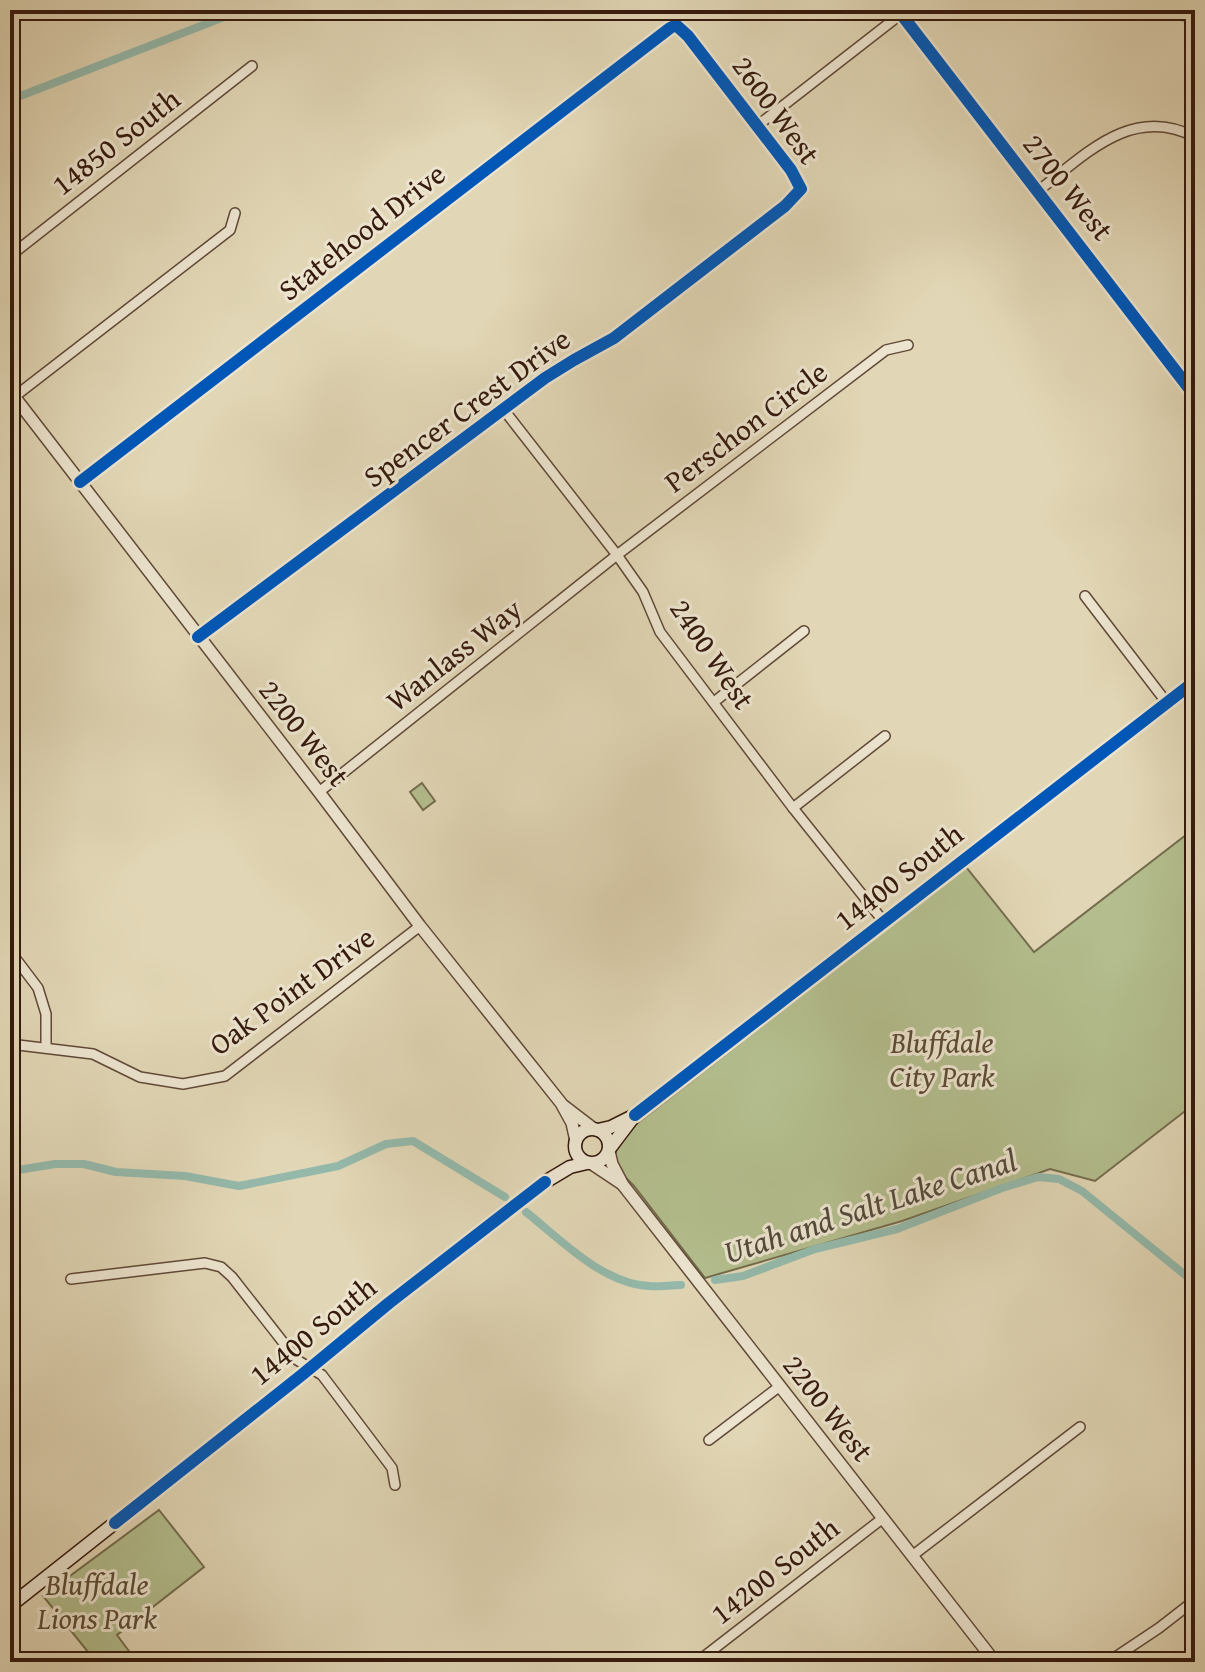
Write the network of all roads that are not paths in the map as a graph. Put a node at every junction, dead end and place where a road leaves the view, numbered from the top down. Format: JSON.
{"nodes":[{"id":1,"x":900,"y":12,"type":"edge"},
{"id":2,"x":676,"y":25,"type":"joint"},
{"id":3,"x":252,"y":66,"type":"dead end"},
{"id":4,"x":757,"y":126,"type":"junction"},
{"id":5,"x":1195,"y":137,"type":"edge"},
{"id":6,"x":801,"y":189,"type":"joint"},
{"id":7,"x":1038,"y":191,"type":"junction"},
{"id":8,"x":235,"y":213,"type":"dead end"},
{"id":9,"x":10,"y":256,"type":"edge"},
{"id":10,"x":908,"y":345,"type":"dead end"},
{"id":11,"x":1195,"y":396,"type":"edge"},
{"id":12,"x":13,"y":401,"type":"edge"},
{"id":13,"x":504,"y":410,"type":"junction"},
{"id":14,"x":80,"y":482,"type":"junction"},
{"id":15,"x":617,"y":555,"type":"junction"},
{"id":16,"x":1085,"y":596,"type":"dead end"},
{"id":17,"x":804,"y":631,"type":"dead end"},
{"id":18,"x":198,"y":637,"type":"junction"},
{"id":19,"x":1195,"y":681,"type":"edge"},
{"id":20,"x":714,"y":702,"type":"junction"},
{"id":21,"x":1167,"y":703,"type":"junction"},
{"id":22,"x":885,"y":736,"type":"dead end"},
{"id":23,"x":319,"y":792,"type":"junction"},
{"id":24,"x":793,"y":808,"type":"junction"},
{"id":25,"x":884,"y":922,"type":"junction"},
{"id":26,"x":420,"y":926,"type":"junction"},
{"id":27,"x":10,"y":951,"type":"edge"},
{"id":28,"x":10,"y":1044,"type":"edge"},
{"id":29,"x":46,"y":1048,"type":"junction"},
{"id":30,"x":561,"y":1103,"type":"junction"},
{"id":31,"x":635,"y":1115,"type":"junction"},
{"id":32,"x":596,"y":1130,"type":"junction"},
{"id":33,"x":575,"y":1143,"type":"junction"},
{"id":34,"x":609,"y":1149,"type":"junction"},
{"id":35,"x":590,"y":1164,"type":"junction"},
{"id":36,"x":545,"y":1182,"type":"junction"},
{"id":37,"x":623,"y":1185,"type":"junction"},
{"id":38,"x":71,"y":1279,"type":"dead end"},
{"id":39,"x":310,"y":1368,"type":"junction"},
{"id":40,"x":780,"y":1386,"type":"junction"},
{"id":41,"x":1080,"y":1427,"type":"dead end"},
{"id":42,"x":709,"y":1440,"type":"dead end"},
{"id":43,"x":395,"y":1485,"type":"dead end"},
{"id":44,"x":883,"y":1518,"type":"junction"},
{"id":45,"x":912,"y":1556,"type":"junction"},
{"id":46,"x":1195,"y":1600,"type":"edge"},
{"id":47,"x":10,"y":1606,"type":"edge"},
{"id":48,"x":697,"y":1662,"type":"edge"},
{"id":49,"x":995,"y":1662,"type":"edge"},
{"id":50,"x":1108,"y":1662,"type":"edge"}],
"edges":[{"from":1,"to":4,"type":"street"},
{"from":1,"to":7,"type":"street","name":"2700 West"},
{"from":2,"to":4,"type":"street","name":"2600 West"},
{"from":2,"to":14,"type":"street","name":"Statehood Drive"},
{"from":3,"to":9,"type":"street","name":"14850 South"},
{"from":4,"to":6,"type":"street","name":"2600 West"},
{"from":5,"to":7,"type":"street"},
{"from":6,"to":13,"type":"street","name":"Spencer Crest Drive"},
{"from":7,"to":11,"type":"street","name":"2700 West"},
{"from":8,"to":12,"type":"street"},
{"from":10,"to":15,"type":"street","name":"Perschon Circle"},
{"from":12,"to":14,"type":"street","name":"2200 West"},
{"from":13,"to":15,"type":"street","name":"2400 West"},
{"from":13,"to":18,"type":"street","name":"Spencer Crest Drive"},
{"from":14,"to":18,"type":"street","name":"2200 West"},
{"from":15,"to":20,"type":"street","name":"2400 West"},
{"from":15,"to":23,"type":"street","name":"Wanlass Way"},
{"from":16,"to":21,"type":"street"},
{"from":17,"to":20,"type":"street"},
{"from":18,"to":23,"type":"street","name":"2200 West"},
{"from":19,"to":21,"type":"main road","name":"14400 South"},
{"from":20,"to":24,"type":"street","name":"2400 West"},
{"from":21,"to":25,"type":"main road","name":"14400 South"},
{"from":22,"to":24,"type":"street"},
{"from":23,"to":26,"type":"street","name":"2200 West"},
{"from":24,"to":25,"type":"street","name":"2400 West"},
{"from":25,"to":31,"type":"main road","name":"14400 South"},
{"from":26,"to":29,"type":"street","name":"Oak Point Drive"},
{"from":26,"to":30,"type":"street","name":"2200 West"},
{"from":27,"to":29,"type":"street"},
{"from":28,"to":29,"type":"street","name":"Oak Point Drive"},
{"from":30,"to":32,"type":"street","name":"2200 West"},
{"from":30,"to":33,"type":"street","name":"2200 West"},
{"from":31,"to":32,"type":"main road","name":"14400 South"},
{"from":31,"to":34,"type":"main road","name":"14400 South"},
{"from":32,"to":33,"type":"main road"},
{"from":32,"to":34,"type":"main road"},
{"from":33,"to":35,"type":"main road"},
{"from":33,"to":36,"type":"main road","name":"14400 South"},
{"from":34,"to":35,"type":"main road"},
{"from":34,"to":37,"type":"street","name":"2200 West"},
{"from":35,"to":36,"type":"main road","name":"14400 South"},
{"from":35,"to":37,"type":"street","name":"2200 West"},
{"from":36,"to":39,"type":"main road","name":"14400 South"},
{"from":37,"to":40,"type":"street","name":"2200 West"},
{"from":38,"to":39,"type":"street"},
{"from":39,"to":43,"type":"street"},
{"from":39,"to":47,"type":"main road","name":"14400 South"},
{"from":40,"to":42,"type":"street"},
{"from":40,"to":44,"type":"street","name":"2200 West"},
{"from":41,"to":45,"type":"street"},
{"from":44,"to":45,"type":"street","name":"2200 West"},
{"from":44,"to":48,"type":"street","name":"14200 South"},
{"from":45,"to":49,"type":"street","name":"2200 West"},
{"from":46,"to":50,"type":"street"}]}
